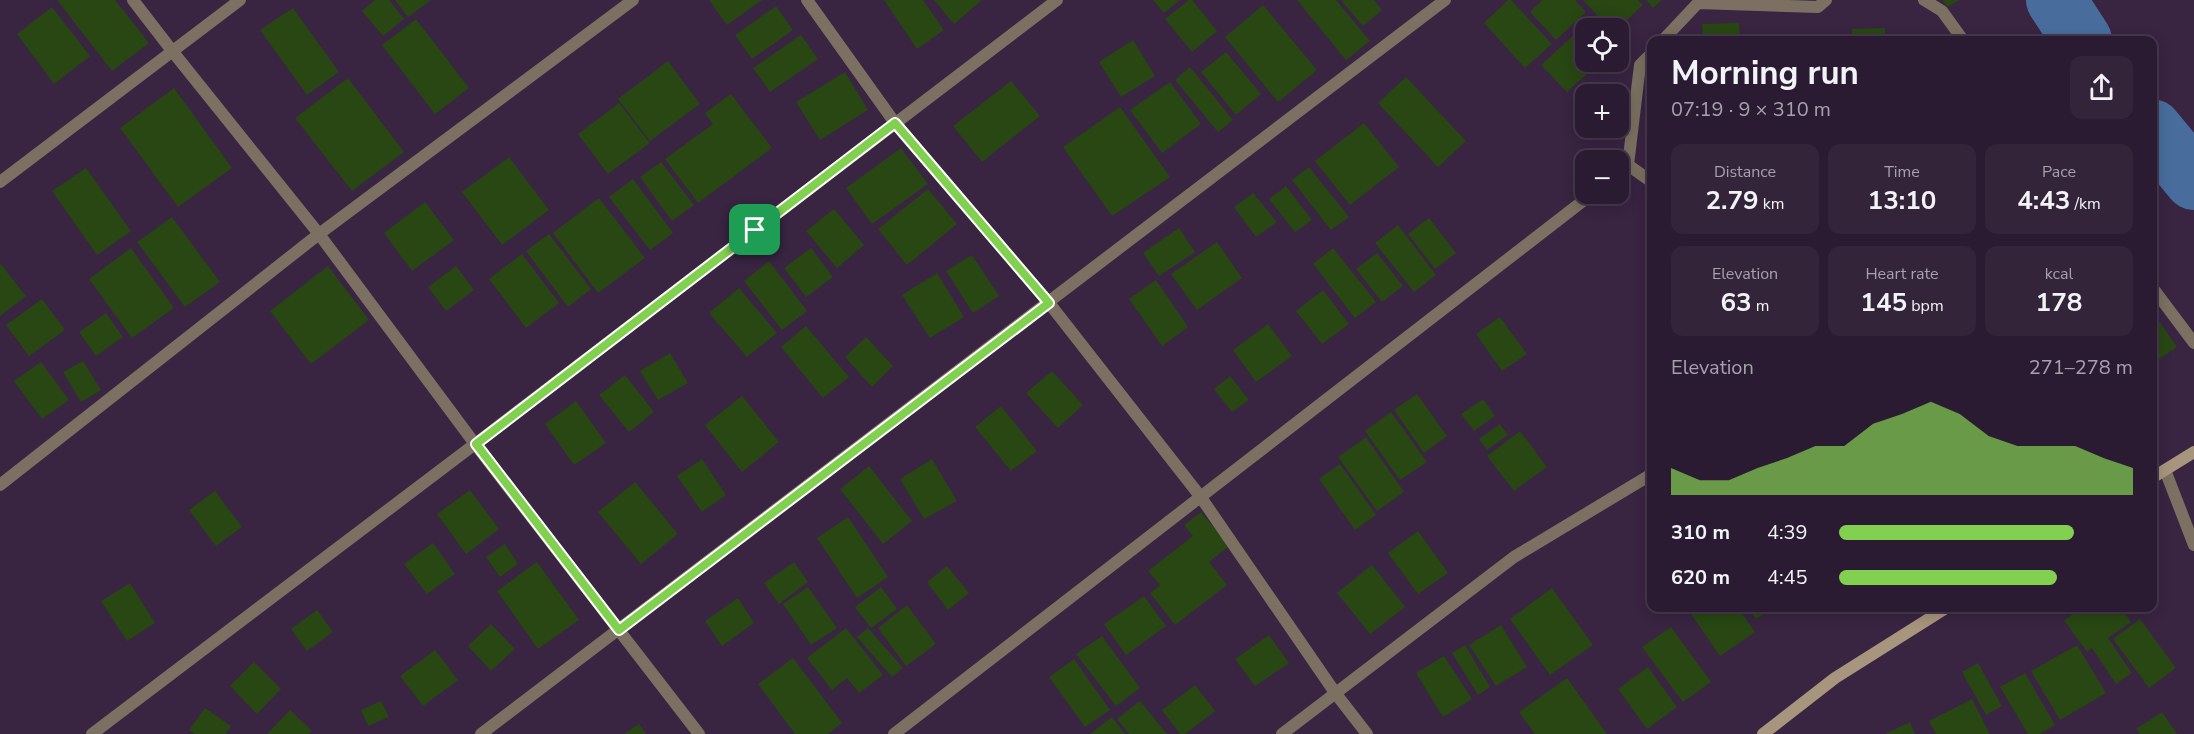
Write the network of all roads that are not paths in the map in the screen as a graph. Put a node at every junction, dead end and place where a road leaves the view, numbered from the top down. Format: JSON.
{"nodes":[{"id":1,"x":133,"y":0,"type":"edge"},
{"id":2,"x":240,"y":0,"type":"edge"},
{"id":3,"x":633,"y":0,"type":"edge"},
{"id":4,"x":807,"y":0,"type":"edge"},
{"id":5,"x":1057,"y":0,"type":"edge"},
{"id":6,"x":1445,"y":0,"type":"edge"},
{"id":7,"x":1826,"y":0,"type":"edge"},
{"id":8,"x":1924,"y":0,"type":"edge"},
{"id":9,"x":1667,"y":36,"type":"edge"},
{"id":10,"x":1960,"y":36,"type":"edge"},
{"id":11,"x":172,"y":52,"type":"junction"},
{"id":12,"x":1647,"y":58,"type":"edge"},
{"id":13,"x":895,"y":123,"type":"junction"},
{"id":14,"x":1626,"y":150,"type":"edge"},
{"id":15,"x":1629,"y":172,"type":"edge"},
{"id":16,"x":1647,"y":180,"type":"edge"},
{"id":17,"x":0,"y":182,"type":"edge"},
{"id":18,"x":1579,"y":204,"type":"edge"},
{"id":19,"x":319,"y":234,"type":"junction"},
{"id":20,"x":2157,"y":294,"type":"edge"},
{"id":21,"x":1049,"y":303,"type":"junction"},
{"id":22,"x":2194,"y":343,"type":"edge"},
{"id":23,"x":476,"y":444,"type":"junction"},
{"id":24,"x":2194,"y":452,"type":"edge"},
{"id":25,"x":2164,"y":470,"type":"junction"},
{"id":26,"x":2157,"y":475,"type":"edge"},
{"id":27,"x":1647,"y":477,"type":"edge"},
{"id":28,"x":0,"y":485,"type":"edge"},
{"id":29,"x":1200,"y":496,"type":"junction"},
{"id":30,"x":2194,"y":544,"type":"edge"},
{"id":31,"x":1940,"y":612,"type":"edge"},
{"id":32,"x":619,"y":630,"type":"junction"},
{"id":33,"x":1336,"y":694,"type":"junction"},
{"id":34,"x":92,"y":734,"type":"edge"},
{"id":35,"x":481,"y":734,"type":"edge"},
{"id":36,"x":699,"y":734,"type":"edge"},
{"id":37,"x":894,"y":734,"type":"edge"},
{"id":38,"x":1282,"y":734,"type":"edge"},
{"id":39,"x":1367,"y":734,"type":"edge"},
{"id":40,"x":1762,"y":734,"type":"edge"}],
"edges":[{"from":1,"to":11,"type":"street"},
{"from":2,"to":11,"type":"street"},
{"from":3,"to":19,"type":"street"},
{"from":4,"to":13,"type":"street"},
{"from":5,"to":13,"type":"street"},
{"from":6,"to":21,"type":"street"},
{"from":7,"to":9,"type":"street"},
{"from":8,"to":10,"type":"street"},
{"from":11,"to":17,"type":"street"},
{"from":11,"to":19,"type":"street"},
{"from":12,"to":14,"type":"street"},
{"from":13,"to":21,"type":"street"},
{"from":13,"to":23,"type":"street"},
{"from":15,"to":16,"type":"street"},
{"from":18,"to":29,"type":"street"},
{"from":19,"to":23,"type":"street"},
{"from":19,"to":28,"type":"street"},
{"from":20,"to":22,"type":"street"},
{"from":21,"to":29,"type":"street"},
{"from":21,"to":32,"type":"street"},
{"from":23,"to":32,"type":"street"},
{"from":23,"to":34,"type":"street"},
{"from":24,"to":25,"type":"main road"},
{"from":25,"to":26,"type":"main road"},
{"from":25,"to":30,"type":"street"},
{"from":27,"to":33,"type":"street"},
{"from":29,"to":33,"type":"street"},
{"from":29,"to":37,"type":"street"},
{"from":31,"to":40,"type":"main road"},
{"from":32,"to":35,"type":"street"},
{"from":32,"to":36,"type":"street"},
{"from":33,"to":38,"type":"street"},
{"from":33,"to":39,"type":"street"}]}
